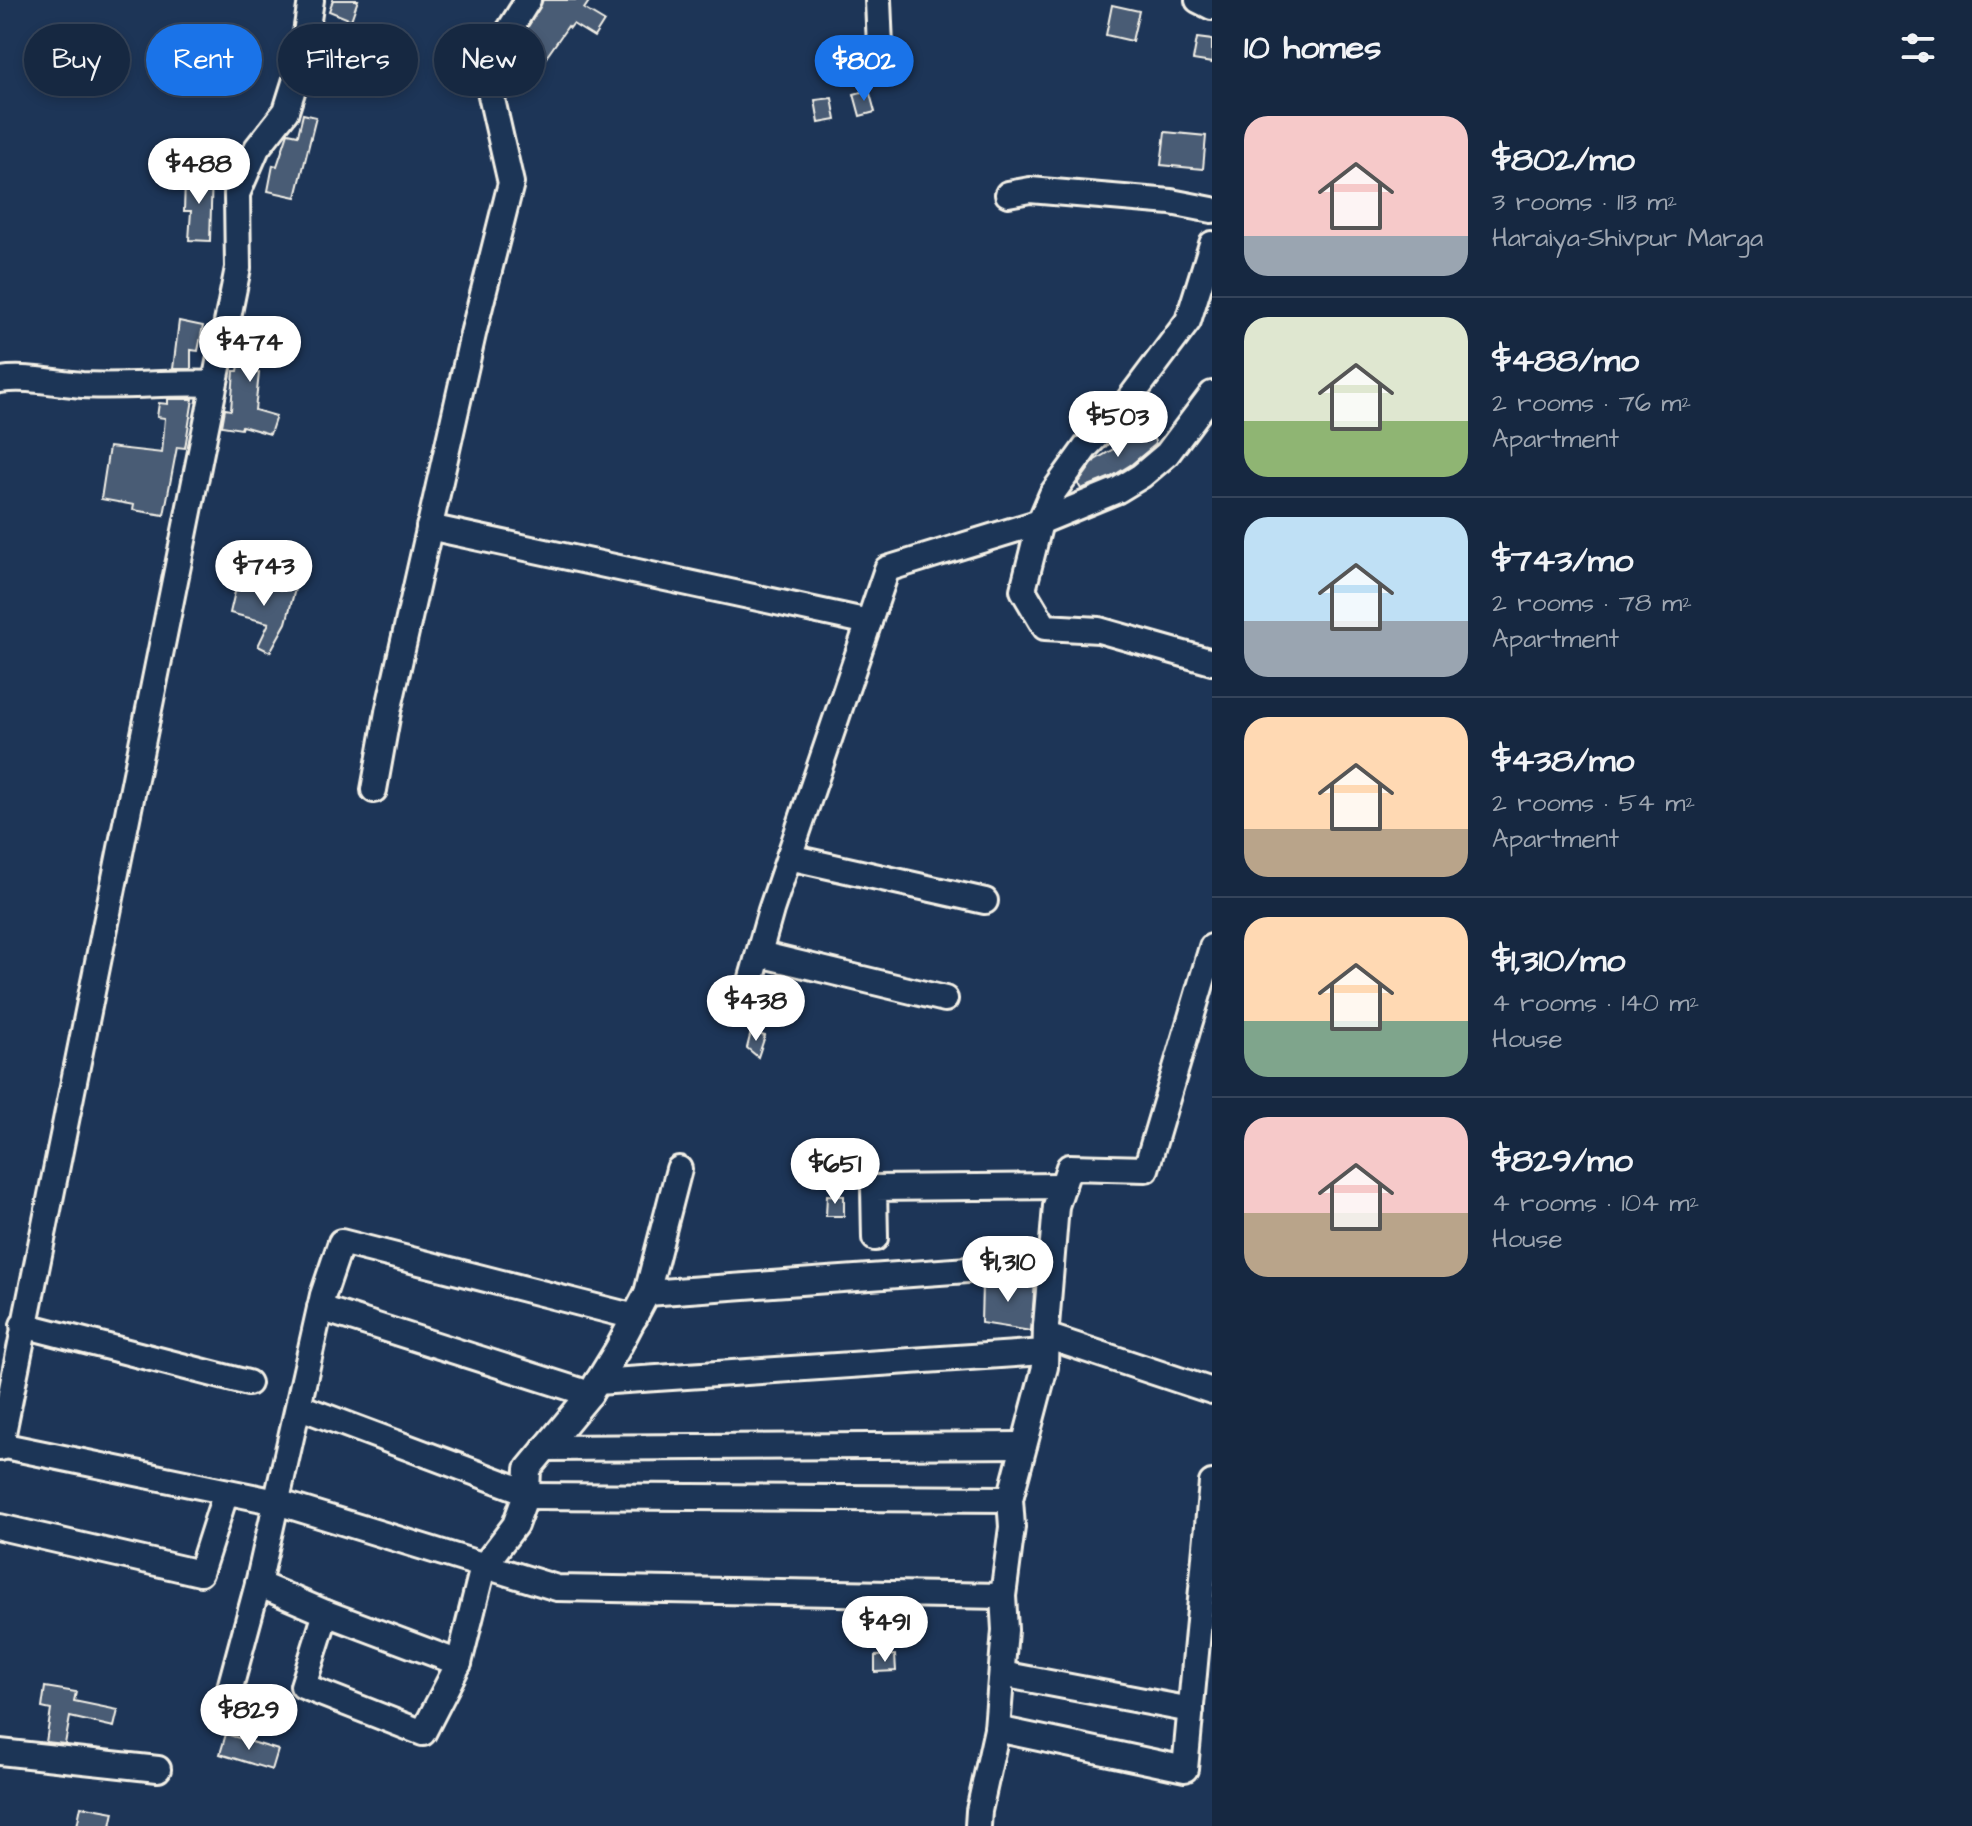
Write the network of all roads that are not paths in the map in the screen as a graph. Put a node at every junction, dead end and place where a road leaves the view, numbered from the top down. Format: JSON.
{"nodes":[{"id":1,"x":311,"y":0,"type":"edge"},
{"id":2,"x":528,"y":0,"type":"edge"},
{"id":3,"x":878,"y":0,"type":"edge"},
{"id":4,"x":1198,"y":0,"type":"edge"},
{"id":5,"x":1212,"y":7,"type":"edge"},
{"id":6,"x":881,"y":69,"type":"dead end"},
{"id":7,"x":1008,"y":194,"type":"dead end"},
{"id":8,"x":1212,"y":210,"type":"edge"},
{"id":9,"x":1212,"y":244,"type":"edge"},
{"id":10,"x":0,"y":380,"type":"edge"},
{"id":11,"x":214,"y":384,"type":"junction"},
{"id":12,"x":1207,"y":407,"type":"edge"},
{"id":13,"x":1040,"y":522,"type":"junction"},
{"id":14,"x":429,"y":527,"type":"junction"},
{"id":15,"x":869,"y":622,"type":"junction"},
{"id":16,"x":1212,"y":662,"type":"edge"},
{"id":17,"x":374,"y":790,"type":"dead end"},
{"id":18,"x":789,"y":857,"type":"junction"},
{"id":19,"x":985,"y":901,"type":"dead end"},
{"id":20,"x":1212,"y":947,"type":"edge"},
{"id":21,"x":759,"y":954,"type":"junction"},
{"id":22,"x":945,"y":999,"type":"dead end"},
{"id":23,"x":743,"y":1010,"type":"dead end"},
{"id":24,"x":679,"y":1169,"type":"dead end"},
{"id":25,"x":1063,"y":1186,"type":"junction"},
{"id":26,"x":875,"y":1238,"type":"dead end"},
{"id":27,"x":1051,"y":1264,"type":"junction"},
{"id":28,"x":647,"y":1293,"type":"junction"},
{"id":29,"x":320,"y":1308,"type":"junction"},
{"id":30,"x":635,"y":1317,"type":"junction"},
{"id":31,"x":23,"y":1325,"type":"junction"},
{"id":32,"x":1046,"y":1344,"type":"junction"},
{"id":33,"x":248,"y":1383,"type":"dead end"},
{"id":34,"x":593,"y":1388,"type":"junction"},
{"id":35,"x":1212,"y":1391,"type":"edge"},
{"id":36,"x":300,"y":1407,"type":"junction"},
{"id":37,"x":1,"y":1439,"type":"edge"},
{"id":38,"x":1024,"y":1445,"type":"junction"},
{"id":39,"x":545,"y":1448,"type":"junction"},
{"id":40,"x":1212,"y":1483,"type":"edge"},
{"id":41,"x":226,"y":1492,"type":"junction"},
{"id":42,"x":526,"y":1494,"type":"junction"},
{"id":43,"x":1010,"y":1499,"type":"junction"},
{"id":44,"x":277,"y":1502,"type":"junction"},
{"id":45,"x":0,"y":1527,"type":"edge"},
{"id":46,"x":483,"y":1567,"type":"junction"},
{"id":47,"x":258,"y":1584,"type":"junction"},
{"id":48,"x":1003,"y":1596,"type":"junction"},
{"id":49,"x":326,"y":1613,"type":"junction"},
{"id":50,"x":459,"y":1663,"type":"junction"},
{"id":51,"x":1002,"y":1674,"type":"junction"},
{"id":52,"x":230,"y":1688,"type":"dead end"},
{"id":53,"x":1191,"y":1710,"type":"junction"},
{"id":54,"x":997,"y":1729,"type":"junction"},
{"id":55,"x":0,"y":1752,"type":"edge"},
{"id":56,"x":158,"y":1769,"type":"dead end"},
{"id":57,"x":978,"y":1826,"type":"edge"}],
"edges":[{"from":1,"to":11,"type":"street"},
{"from":2,"to":14,"type":"street"},
{"from":3,"to":6,"type":"street"},
{"from":4,"to":5,"type":"street"},
{"from":7,"to":8,"type":"street"},
{"from":9,"to":13,"type":"street"},
{"from":10,"to":11,"type":"street"},
{"from":11,"to":31,"type":"street"},
{"from":12,"to":13,"type":"street"},
{"from":13,"to":15,"type":"street"},
{"from":13,"to":16,"type":"street"},
{"from":14,"to":15,"type":"street"},
{"from":14,"to":17,"type":"street"},
{"from":15,"to":18,"type":"street"},
{"from":18,"to":19,"type":"street"},
{"from":18,"to":21,"type":"street"},
{"from":20,"to":25,"type":"street"},
{"from":21,"to":22,"type":"street"},
{"from":21,"to":23,"type":"street"},
{"from":24,"to":28,"type":"street"},
{"from":25,"to":26,"type":"street"},
{"from":25,"to":27,"type":"street"},
{"from":27,"to":28,"type":"street"},
{"from":27,"to":32,"type":"street"},
{"from":28,"to":30,"type":"street"},
{"from":29,"to":30,"type":"street"},
{"from":29,"to":34,"type":"street"},
{"from":29,"to":36,"type":"street"},
{"from":30,"to":34,"type":"street"},
{"from":31,"to":33,"type":"street"},
{"from":31,"to":37,"type":"street"},
{"from":32,"to":34,"type":"street"},
{"from":32,"to":35,"type":"street"},
{"from":32,"to":38,"type":"street"},
{"from":34,"to":39,"type":"street"},
{"from":36,"to":42,"type":"street"},
{"from":36,"to":44,"type":"street"},
{"from":37,"to":41,"type":"street"},
{"from":38,"to":39,"type":"street"},
{"from":38,"to":43,"type":"street"},
{"from":39,"to":42,"type":"street"},
{"from":40,"to":53,"type":"street"},
{"from":41,"to":44,"type":"street"},
{"from":41,"to":45,"type":"street"},
{"from":42,"to":43,"type":"street"},
{"from":42,"to":46,"type":"street"},
{"from":43,"to":48,"type":"street"},
{"from":44,"to":46,"type":"street"},
{"from":44,"to":47,"type":"street"},
{"from":46,"to":48,"type":"street"},
{"from":46,"to":50,"type":"street"},
{"from":47,"to":49,"type":"street"},
{"from":47,"to":52,"type":"street"},
{"from":48,"to":51,"type":"street"},
{"from":49,"to":50,"type":"street"},
{"from":49,"to":50,"type":"street"},
{"from":51,"to":53,"type":"street"},
{"from":51,"to":54,"type":"street"},
{"from":53,"to":54,"type":"street"},
{"from":54,"to":57,"type":"street"},
{"from":55,"to":56,"type":"street"}]}
